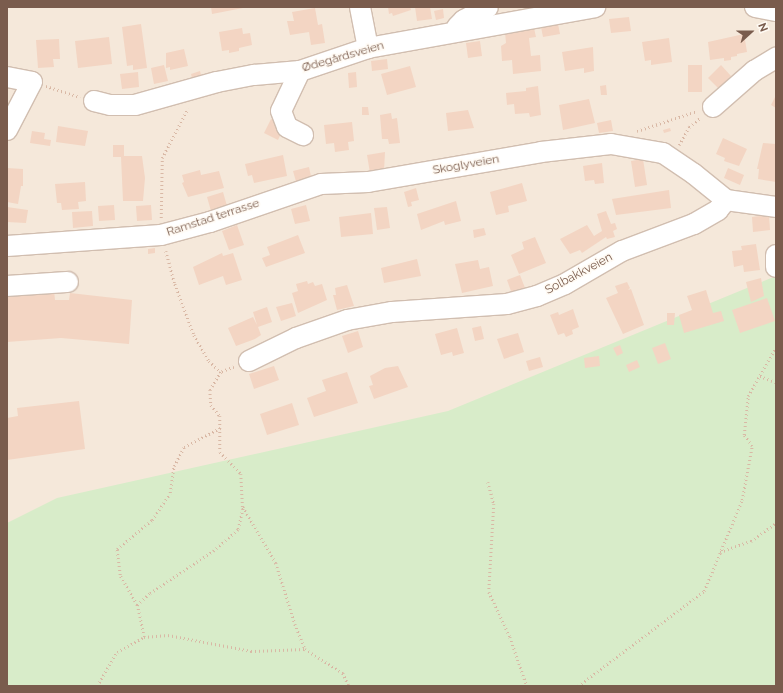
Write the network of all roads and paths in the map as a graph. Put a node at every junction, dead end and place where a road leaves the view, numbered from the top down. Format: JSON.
{"nodes":[{"id":1,"x":360,"y":7,"type":"edge"},
{"id":2,"x":488,"y":7,"type":"edge"},
{"id":3,"x":594,"y":7,"type":"edge"},
{"id":4,"x":754,"y":7,"type":"edge"},
{"id":5,"x":776,"y":11,"type":"edge"},
{"id":6,"x":455,"y":31,"type":"junction"},
{"id":7,"x":368,"y":48,"type":"junction"},
{"id":8,"x":776,"y":58,"type":"edge"},
{"id":9,"x":300,"y":71,"type":"junction"},
{"id":10,"x":7,"y":77,"type":"edge"},
{"id":11,"x":32,"y":82,"type":"junction"},
{"id":12,"x":190,"y":90,"type":"junction"},
{"id":13,"x":94,"y":101,"type":"joint"},
{"id":14,"x":713,"y":107,"type":"junction"},
{"id":15,"x":7,"y":130,"type":"edge"},
{"id":16,"x":303,"y":135,"type":"dead end"},
{"id":17,"x":611,"y":144,"type":"junction"},
{"id":18,"x":673,"y":159,"type":"junction"},
{"id":19,"x":321,"y":184,"type":"joint"},
{"id":20,"x":726,"y":200,"type":"junction"},
{"id":21,"x":776,"y":207,"type":"edge"},
{"id":22,"x":161,"y":235,"type":"junction"},
{"id":23,"x":7,"y":246,"type":"edge"},
{"id":24,"x":776,"y":255,"type":"edge"},
{"id":25,"x":776,"y":267,"type":"edge"},
{"id":26,"x":68,"y":282,"type":"dead end"},
{"id":27,"x":7,"y":286,"type":"edge"},
{"id":28,"x":776,"y":347,"type":"edge"},
{"id":29,"x":249,"y":361,"type":"dead end"},
{"id":30,"x":760,"y":376,"type":"junction"},
{"id":31,"x":776,"y":382,"type":"edge"},
{"id":32,"x":220,"y":428,"type":"junction"},
{"id":33,"x":488,"y":482,"type":"dead end"},
{"id":34,"x":243,"y":507,"type":"junction"},
{"id":35,"x":776,"y":523,"type":"edge"},
{"id":36,"x":720,"y":552,"type":"junction"},
{"id":37,"x":137,"y":605,"type":"junction"},
{"id":38,"x":144,"y":637,"type":"junction"},
{"id":39,"x":305,"y":649,"type":"junction"},
{"id":40,"x":97,"y":686,"type":"edge"},
{"id":41,"x":349,"y":686,"type":"edge"},
{"id":42,"x":527,"y":686,"type":"edge"},
{"id":43,"x":578,"y":686,"type":"edge"}],
"edges":[{"from":1,"to":7,"type":"street"},
{"from":2,"to":6,"type":"street"},
{"from":3,"to":6,"type":"street","name":"Ødegårdsveien"},
{"from":4,"to":5,"type":"street"},
{"from":6,"to":7,"type":"street","name":"Ødegårdsveien"},
{"from":7,"to":9,"type":"street","name":"Ødegårdsveien"},
{"from":8,"to":14,"type":"street"},
{"from":9,"to":12,"type":"street","name":"Ødegårdsveien"},
{"from":9,"to":16,"type":"street"},
{"from":10,"to":11,"type":"street"},
{"from":11,"to":13,"type":"path"},
{"from":11,"to":15,"type":"street"},
{"from":12,"to":13,"type":"street","name":"Ødegårdsveien"},
{"from":12,"to":22,"type":"path"},
{"from":14,"to":17,"type":"path"},
{"from":14,"to":18,"type":"path"},
{"from":17,"to":18,"type":"street"},
{"from":17,"to":19,"type":"street","name":"Skoglyveien"},
{"from":18,"to":20,"type":"street"},
{"from":19,"to":22,"type":"street","name":"Ramstad terrasse"},
{"from":20,"to":21,"type":"street"},
{"from":20,"to":29,"type":"street","name":"Solbakkveien"},
{"from":22,"to":23,"type":"street","name":"Ramstad terrasse"},
{"from":22,"to":32,"type":"path"},
{"from":24,"to":25,"type":"street"},
{"from":26,"to":27,"type":"street"},
{"from":28,"to":30,"type":"path"},
{"from":30,"to":31,"type":"path"},
{"from":30,"to":36,"type":"path"},
{"from":32,"to":34,"type":"path"},
{"from":32,"to":37,"type":"path"},
{"from":33,"to":42,"type":"path"},
{"from":34,"to":37,"type":"path"},
{"from":34,"to":39,"type":"path"},
{"from":35,"to":36,"type":"path"},
{"from":36,"to":43,"type":"path"},
{"from":37,"to":38,"type":"path"},
{"from":38,"to":39,"type":"path"},
{"from":38,"to":40,"type":"path"},
{"from":39,"to":41,"type":"path"}]}
